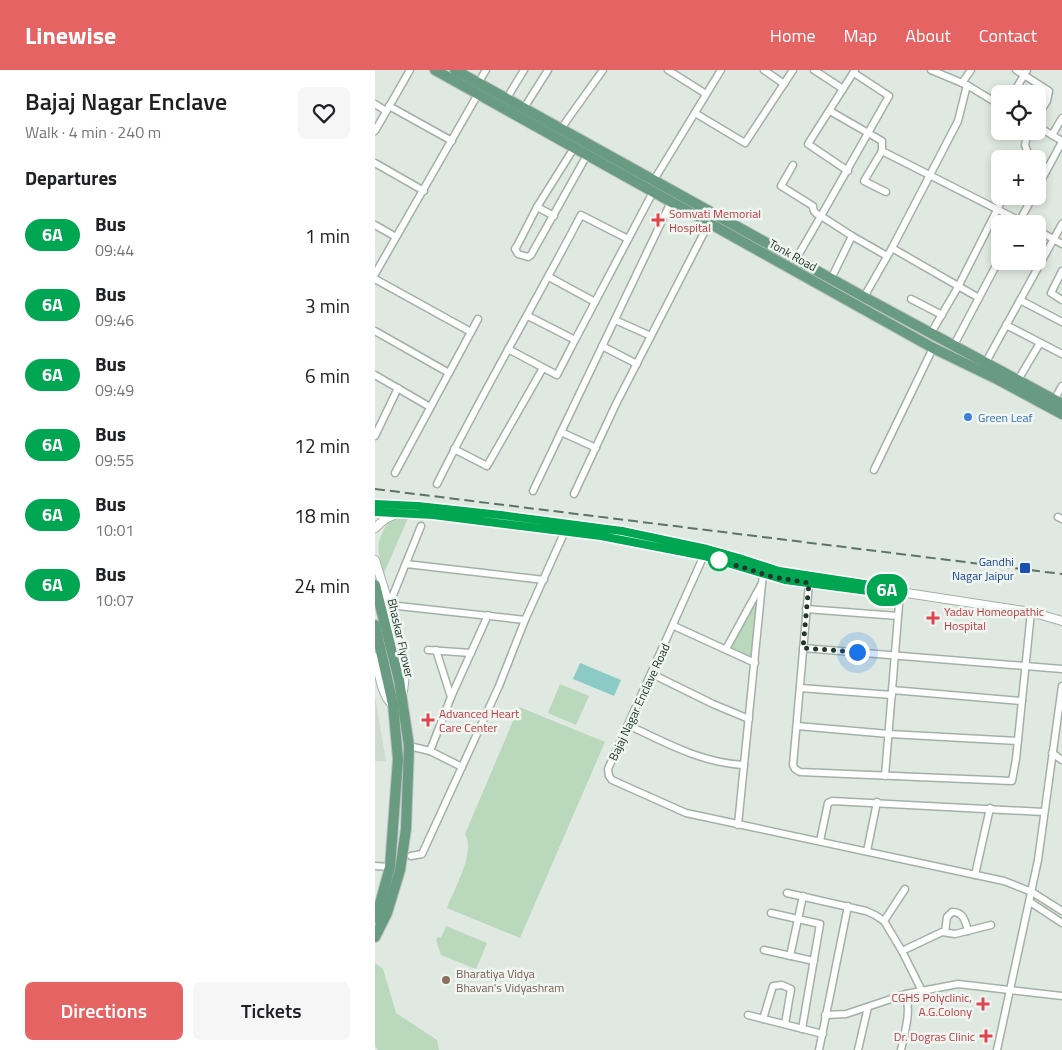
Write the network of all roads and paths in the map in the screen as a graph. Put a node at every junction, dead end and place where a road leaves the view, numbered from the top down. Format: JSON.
{"nodes":[{"id":1,"x":410,"y":70,"type":"edge"},
{"id":2,"x":435,"y":70,"type":"edge"},
{"id":3,"x":455,"y":70,"type":"edge"},
{"id":4,"x":486,"y":70,"type":"edge"},
{"id":5,"x":524,"y":70,"type":"edge"},
{"id":6,"x":548,"y":70,"type":"edge"},
{"id":7,"x":603,"y":70,"type":"edge"},
{"id":8,"x":668,"y":70,"type":"edge"},
{"id":9,"x":721,"y":70,"type":"edge"},
{"id":10,"x":763,"y":70,"type":"edge"},
{"id":11,"x":793,"y":70,"type":"edge"},
{"id":12,"x":814,"y":70,"type":"edge"},
{"id":13,"x":931,"y":70,"type":"edge"},
{"id":14,"x":971,"y":70,"type":"edge"},
{"id":15,"x":1016,"y":70,"type":"edge"},
{"id":16,"x":855,"y":71,"type":"edge"},
{"id":17,"x":1025,"y":72,"type":"edge"},
{"id":18,"x":479,"y":83,"type":"junction"},
{"id":19,"x":784,"y":84,"type":"junction"},
{"id":20,"x":965,"y":84,"type":"junction"},
{"id":21,"x":1018,"y":85,"type":"edge"},
{"id":22,"x":1041,"y":85,"type":"edge"},
{"id":23,"x":843,"y":89,"type":"junction"},
{"id":24,"x":1046,"y":89,"type":"edge"},
{"id":25,"x":478,"y":94,"type":"junction"},
{"id":26,"x":706,"y":94,"type":"junction"},
{"id":27,"x":507,"y":98,"type":"junction"},
{"id":28,"x":991,"y":100,"type":"edge"},
{"id":29,"x":1046,"y":102,"type":"edge"},
{"id":30,"x":375,"y":104,"type":"edge"},
{"id":31,"x":387,"y":108,"type":"junction"},
{"id":32,"x":524,"y":108,"type":"junction"},
{"id":33,"x":830,"y":111,"type":"junction"},
{"id":34,"x":695,"y":113,"type":"junction"},
{"id":35,"x":1062,"y":118,"type":"edge"},
{"id":36,"x":561,"y":128,"type":"junction"},
{"id":37,"x":375,"y":131,"type":"edge"},
{"id":38,"x":1046,"y":131,"type":"edge"},
{"id":39,"x":869,"y":134,"type":"junction"},
{"id":40,"x":1052,"y":135,"type":"junction"},
{"id":41,"x":555,"y":137,"type":"junction"},
{"id":42,"x":452,"y":141,"type":"junction"},
{"id":43,"x":1062,"y":141,"type":"edge"},
{"id":44,"x":574,"y":148,"type":"junction"},
{"id":45,"x":882,"y":151,"type":"junction"},
{"id":46,"x":587,"y":155,"type":"junction"},
{"id":47,"x":375,"y":163,"type":"edge"},
{"id":48,"x":793,"y":165,"type":"dead end"},
{"id":49,"x":847,"y":171,"type":"junction"},
{"id":50,"x":1046,"y":171,"type":"edge"},
{"id":51,"x":931,"y":176,"type":"junction"},
{"id":52,"x":654,"y":180,"type":"junction"},
{"id":53,"x":424,"y":190,"type":"junction"},
{"id":54,"x":653,"y":192,"type":"junction"},
{"id":55,"x":886,"y":192,"type":"dead end"},
{"id":56,"x":671,"y":202,"type":"junction"},
{"id":57,"x":999,"y":205,"type":"edge"},
{"id":58,"x":537,"y":207,"type":"junction"},
{"id":59,"x":996,"y":210,"type":"junction"},
{"id":60,"x":1006,"y":215,"type":"edge"},
{"id":61,"x":554,"y":216,"type":"junction"},
{"id":62,"x":821,"y":216,"type":"junction"},
{"id":63,"x":709,"y":223,"type":"junction"},
{"id":64,"x":1062,"y":224,"type":"edge"},
{"id":65,"x":375,"y":226,"type":"edge"},
{"id":66,"x":1046,"y":235,"type":"edge"},
{"id":67,"x":396,"y":236,"type":"junction"},
{"id":68,"x":852,"y":236,"type":"junction"},
{"id":69,"x":628,"y":239,"type":"junction"},
{"id":70,"x":1054,"y":240,"type":"junction"},
{"id":71,"x":1062,"y":244,"type":"edge"},
{"id":72,"x":892,"y":248,"type":"junction"},
{"id":73,"x":887,"y":256,"type":"junction"},
{"id":74,"x":796,"y":259,"type":"junction"},
{"id":75,"x":994,"y":270,"type":"edge"},
{"id":76,"x":1061,"y":273,"type":"edge"},
{"id":77,"x":375,"y":274,"type":"edge"},
{"id":78,"x":549,"y":277,"type":"junction"},
{"id":79,"x":375,"y":278,"type":"edge"},
{"id":80,"x":831,"y":279,"type":"junction"},
{"id":81,"x":958,"y":287,"type":"junction"},
{"id":82,"x":863,"y":297,"type":"junction"},
{"id":83,"x":979,"y":298,"type":"junction"},
{"id":84,"x":911,"y":299,"type":"dead end"},
{"id":85,"x":1020,"y":300,"type":"junction"},
{"id":86,"x":1062,"y":300,"type":"edge"},
{"id":87,"x":595,"y":302,"type":"junction"},
{"id":88,"x":528,"y":316,"type":"junction"},
{"id":89,"x":942,"y":316,"type":"junction"},
{"id":90,"x":478,"y":319,"type":"dead end"},
{"id":91,"x":615,"y":320,"type":"junction"},
{"id":92,"x":1062,"y":322,"type":"edge"},
{"id":93,"x":1006,"y":325,"type":"junction"},
{"id":94,"x":375,"y":331,"type":"edge"},
{"id":95,"x":471,"y":332,"type":"junction"},
{"id":96,"x":931,"y":333,"type":"junction"},
{"id":97,"x":651,"y":336,"type":"junction"},
{"id":98,"x":575,"y":340,"type":"junction"},
{"id":99,"x":1040,"y":342,"type":"junction"},
{"id":100,"x":954,"y":345,"type":"junction"},
{"id":101,"x":602,"y":346,"type":"junction"},
{"id":102,"x":933,"y":348,"type":"junction"},
{"id":103,"x":508,"y":349,"type":"junction"},
{"id":104,"x":1062,"y":354,"type":"edge"},
{"id":105,"x":985,"y":362,"type":"junction"},
{"id":106,"x":637,"y":364,"type":"junction"},
{"id":107,"x":543,"y":368,"type":"junction"},
{"id":108,"x":449,"y":373,"type":"junction"},
{"id":109,"x":375,"y":375,"type":"edge"},
{"id":110,"x":1018,"y":380,"type":"junction"},
{"id":111,"x":1062,"y":386,"type":"edge"},
{"id":112,"x":398,"y":388,"type":"junction"},
{"id":113,"x":1055,"y":404,"type":"edge"},
{"id":114,"x":430,"y":407,"type":"junction"},
{"id":115,"x":1062,"y":414,"type":"edge"},
{"id":116,"x":561,"y":432,"type":"junction"},
{"id":117,"x":375,"y":436,"type":"edge"},
{"id":118,"x":596,"y":448,"type":"junction"},
{"id":119,"x":454,"y":449,"type":"junction"},
{"id":120,"x":874,"y":470,"type":"dead end"},
{"id":121,"x":395,"y":472,"type":"dead end"},
{"id":122,"x":437,"y":484,"type":"dead end"},
{"id":123,"x":533,"y":491,"type":"dead end"},
{"id":124,"x":574,"y":494,"type":"dead end"},
{"id":125,"x":375,"y":504,"type":"edge"},
{"id":126,"x":375,"y":512,"type":"edge"},
{"id":127,"x":400,"y":513,"type":"junction"},
{"id":128,"x":421,"y":526,"type":"dead end"},
{"id":129,"x":375,"y":528,"type":"edge"},
{"id":130,"x":565,"y":531,"type":"junction"},
{"id":131,"x":705,"y":553,"type":"junction"},
{"id":132,"x":375,"y":560,"type":"edge"},
{"id":133,"x":406,"y":564,"type":"junction"},
{"id":134,"x":763,"y":578,"type":"junction"},
{"id":135,"x":544,"y":580,"type":"junction"},
{"id":136,"x":809,"y":583,"type":"junction"},
{"id":137,"x":375,"y":585,"type":"edge"},
{"id":138,"x":888,"y":590,"type":"junction"},
{"id":139,"x":900,"y":592,"type":"junction"},
{"id":140,"x":389,"y":605,"type":"junction"},
{"id":141,"x":807,"y":608,"type":"junction"},
{"id":142,"x":1031,"y":612,"type":"junction"},
{"id":143,"x":488,"y":616,"type":"junction"},
{"id":144,"x":898,"y":616,"type":"junction"},
{"id":145,"x":525,"y":620,"type":"junction"},
{"id":146,"x":1062,"y":621,"type":"edge"},
{"id":147,"x":375,"y":625,"type":"edge"},
{"id":148,"x":674,"y":626,"type":"junction"},
{"id":149,"x":803,"y":648,"type":"junction"},
{"id":150,"x":726,"y":649,"type":"junction"},
{"id":151,"x":428,"y":650,"type":"dead end"},
{"id":152,"x":436,"y":650,"type":"junction"},
{"id":153,"x":471,"y":654,"type":"junction"},
{"id":154,"x":895,"y":655,"type":"junction"},
{"id":155,"x":375,"y":657,"type":"edge"},
{"id":156,"x":755,"y":663,"type":"junction"},
{"id":157,"x":1027,"y":665,"type":"junction"},
{"id":158,"x":1062,"y":669,"type":"edge"},
{"id":159,"x":652,"y":674,"type":"junction"},
{"id":160,"x":394,"y":680,"type":"junction"},
{"id":161,"x":1062,"y":686,"type":"edge"},
{"id":162,"x":800,"y":688,"type":"junction"},
{"id":163,"x":892,"y":692,"type":"junction"},
{"id":164,"x":451,"y":697,"type":"junction"},
{"id":165,"x":402,"y":698,"type":"junction"},
{"id":166,"x":1022,"y":701,"type":"junction"},
{"id":167,"x":393,"y":704,"type":"junction"},
{"id":168,"x":749,"y":719,"type":"junction"},
{"id":169,"x":628,"y":725,"type":"junction"},
{"id":170,"x":797,"y":726,"type":"junction"},
{"id":171,"x":889,"y":734,"type":"junction"},
{"id":172,"x":1018,"y":741,"type":"junction"},
{"id":173,"x":409,"y":746,"type":"junction"},
{"id":174,"x":431,"y":751,"type":"junction"},
{"id":175,"x":1052,"y":753,"type":"junction"},
{"id":176,"x":1062,"y":760,"type":"edge"},
{"id":177,"x":744,"y":765,"type":"junction"},
{"id":178,"x":462,"y":767,"type":"junction"},
{"id":179,"x":885,"y":776,"type":"junction"},
{"id":180,"x":877,"y":802,"type":"junction"},
{"id":181,"x":990,"y":808,"type":"junction"},
{"id":182,"x":1044,"y":812,"type":"junction"},
{"id":183,"x":738,"y":825,"type":"junction"},
{"id":184,"x":820,"y":841,"type":"junction"},
{"id":185,"x":867,"y":851,"type":"junction"},
{"id":186,"x":411,"y":856,"type":"dead end"},
{"id":187,"x":375,"y":866,"type":"edge"},
{"id":188,"x":389,"y":867,"type":"junction"},
{"id":189,"x":975,"y":875,"type":"junction"},
{"id":190,"x":905,"y":889,"type":"dead end"},
{"id":191,"x":1032,"y":892,"type":"junction"},
{"id":192,"x":787,"y":893,"type":"dead end"},
{"id":193,"x":803,"y":896,"type":"junction"},
{"id":194,"x":1030,"y":902,"type":"junction"},
{"id":195,"x":848,"y":906,"type":"junction"},
{"id":196,"x":1062,"y":911,"type":"edge"},
{"id":197,"x":771,"y":913,"type":"dead end"},
{"id":198,"x":380,"y":914,"type":"edge"},
{"id":199,"x":797,"y":919,"type":"junction"},
{"id":200,"x":884,"y":921,"type":"junction"},
{"id":201,"x":1062,"y":923,"type":"edge"},
{"id":202,"x":991,"y":925,"type":"dead end"},
{"id":203,"x":968,"y":931,"type":"junction"},
{"id":204,"x":945,"y":932,"type":"junction"},
{"id":205,"x":375,"y":937,"type":"edge"},
{"id":206,"x":764,"y":950,"type":"dead end"},
{"id":207,"x":902,"y":951,"type":"junction"},
{"id":208,"x":790,"y":956,"type":"junction"},
{"id":209,"x":814,"y":961,"type":"junction"},
{"id":210,"x":1010,"y":989,"type":"junction"},
{"id":211,"x":922,"y":991,"type":"junction"},
{"id":212,"x":907,"y":994,"type":"junction"},
{"id":213,"x":1062,"y":996,"type":"edge"},
{"id":214,"x":868,"y":1007,"type":"junction"},
{"id":215,"x":748,"y":1015,"type":"dead end"},
{"id":216,"x":825,"y":1016,"type":"junction"},
{"id":217,"x":763,"y":1019,"type":"junction"},
{"id":218,"x":785,"y":1024,"type":"junction"},
{"id":219,"x":801,"y":1029,"type":"junction"},
{"id":220,"x":823,"y":1034,"type":"junction"},
{"id":221,"x":819,"y":1050,"type":"edge"},
{"id":222,"x":859,"y":1050,"type":"edge"},
{"id":223,"x":901,"y":1050,"type":"edge"},
{"id":224,"x":997,"y":1050,"type":"edge"}],
"edges":[{"from":1,"to":31,"type":"street"},
{"from":2,"to":25,"type":"main road","name":"Tonk Road"},
{"from":3,"to":18,"type":"main road","name":"Tonk Road"},
{"from":4,"to":18,"type":"street"},
{"from":5,"to":27,"type":"street"},
{"from":6,"to":32,"type":"street"},
{"from":7,"to":36,"type":"street"},
{"from":8,"to":26,"type":"street"},
{"from":9,"to":26,"type":"street"},
{"from":10,"to":19,"type":"street"},
{"from":11,"to":19,"type":"street"},
{"from":12,"to":23,"type":"street"},
{"from":13,"to":20,"type":"street"},
{"from":14,"to":20,"type":"street"},
{"from":15,"to":17,"type":"street"},
{"from":16,"to":23,"type":"street"},
{"from":16,"to":39,"type":"street"},
{"from":17,"to":21,"type":"street"},
{"from":17,"to":22,"type":"street"},
{"from":18,"to":27,"type":"main road","name":"Tonk Road"},
{"from":19,"to":34,"type":"street"},
{"from":20,"to":28,"type":"street"},
{"from":20,"to":51,"type":"street"},
{"from":23,"to":33,"type":"street"},
{"from":24,"to":29,"type":"street"},
{"from":25,"to":41,"type":"main road","name":"Tonk Road"},
{"from":25,"to":42,"type":"street"},
{"from":26,"to":34,"type":"street"},
{"from":27,"to":32,"type":"main road","name":"Tonk Road"},
{"from":30,"to":31,"type":"street"},
{"from":31,"to":37,"type":"street"},
{"from":31,"to":42,"type":"street"},
{"from":32,"to":36,"type":"main road","name":"Tonk Road"},
{"from":33,"to":39,"type":"street"},
{"from":33,"to":49,"type":"street"},
{"from":34,"to":52,"type":"street"},
{"from":35,"to":40,"type":"street"},
{"from":36,"to":41,"type":"street"},
{"from":36,"to":52,"type":"main road","name":"Tonk Road"},
{"from":38,"to":40,"type":"street"},
{"from":39,"to":45,"type":"street"},
{"from":39,"to":49,"type":"street"},
{"from":40,"to":43,"type":"street"},
{"from":41,"to":44,"type":"main road","name":"Tonk Road"},
{"from":42,"to":53,"type":"street"},
{"from":43,"to":50,"type":"street"},
{"from":44,"to":46,"type":"main road","name":"Tonk Road"},
{"from":44,"to":58,"type":"street"},
{"from":45,"to":51,"type":"street"},
{"from":45,"to":55,"type":"street"},
{"from":46,"to":54,"type":"main road","name":"Tonk Road"},
{"from":46,"to":61,"type":"street"},
{"from":47,"to":53,"type":"street"},
{"from":48,"to":62,"type":"street"},
{"from":49,"to":62,"type":"street"},
{"from":51,"to":59,"type":"street"},
{"from":51,"to":72,"type":"street"},
{"from":52,"to":74,"type":"main road","name":"Tonk Road"},
{"from":53,"to":67,"type":"street"},
{"from":54,"to":56,"type":"main road","name":"Tonk Road"},
{"from":54,"to":69,"type":"street"},
{"from":56,"to":63,"type":"main road","name":"Tonk Road"},
{"from":56,"to":91,"type":"street"},
{"from":57,"to":59,"type":"street"},
{"from":58,"to":61,"type":"street"},
{"from":58,"to":61,"type":"street"},
{"from":59,"to":60,"type":"street"},
{"from":59,"to":81,"type":"street"},
{"from":62,"to":68,"type":"street"},
{"from":62,"to":74,"type":"street"},
{"from":63,"to":97,"type":"street"},
{"from":63,"to":102,"type":"main road","name":"Tonk Road"},
{"from":64,"to":70,"type":"street"},
{"from":65,"to":67,"type":"street"},
{"from":66,"to":70,"type":"street"},
{"from":67,"to":77,"type":"street"},
{"from":68,"to":73,"type":"street"},
{"from":68,"to":80,"type":"street"},
{"from":69,"to":78,"type":"street"},
{"from":69,"to":87,"type":"street"},
{"from":70,"to":71,"type":"street"},
{"from":70,"to":85,"type":"street"},
{"from":72,"to":73,"type":"street"},
{"from":72,"to":81,"type":"street"},
{"from":73,"to":82,"type":"street"},
{"from":74,"to":80,"type":"main road","name":"Tonk Road"},
{"from":75,"to":83,"type":"street"},
{"from":76,"to":86,"type":"street"},
{"from":78,"to":87,"type":"street"},
{"from":78,"to":88,"type":"street"},
{"from":79,"to":95,"type":"street"},
{"from":80,"to":82,"type":"main road","name":"Tonk Road"},
{"from":81,"to":83,"type":"street"},
{"from":81,"to":89,"type":"street"},
{"from":82,"to":96,"type":"main road","name":"Tonk Road"},
{"from":83,"to":100,"type":"street"},
{"from":84,"to":89,"type":"street"},
{"from":85,"to":92,"type":"street"},
{"from":85,"to":93,"type":"street"},
{"from":87,"to":98,"type":"street"},
{"from":88,"to":98,"type":"street"},
{"from":88,"to":103,"type":"street"},
{"from":89,"to":96,"type":"street"},
{"from":90,"to":95,"type":"street"},
{"from":91,"to":97,"type":"street"},
{"from":91,"to":101,"type":"street"},
{"from":93,"to":99,"type":"street"},
{"from":93,"to":105,"type":"street"},
{"from":94,"to":108,"type":"street"},
{"from":95,"to":108,"type":"street"},
{"from":96,"to":100,"type":"main road","name":"Tonk Road"},
{"from":97,"to":106,"type":"street"},
{"from":98,"to":107,"type":"street"},
{"from":99,"to":104,"type":"street"},
{"from":99,"to":110,"type":"street"},
{"from":100,"to":105,"type":"main road","name":"Tonk Road"},
{"from":101,"to":106,"type":"street"},
{"from":101,"to":116,"type":"street"},
{"from":102,"to":113,"type":"main road","name":"Tonk Road"},
{"from":102,"to":120,"type":"street"},
{"from":103,"to":107,"type":"street"},
{"from":103,"to":119,"type":"street"},
{"from":105,"to":110,"type":"main road","name":"Tonk Road"},
{"from":106,"to":118,"type":"street"},
{"from":107,"to":119,"type":"street"},
{"from":108,"to":114,"type":"street"},
{"from":109,"to":112,"type":"street"},
{"from":110,"to":113,"type":"main road","name":"Tonk Road"},
{"from":111,"to":113,"type":"street"},
{"from":112,"to":114,"type":"street"},
{"from":112,"to":117,"type":"street"},
{"from":113,"to":115,"type":"main road","name":"Tonk Road"},
{"from":114,"to":121,"type":"street"},
{"from":116,"to":118,"type":"street"},
{"from":116,"to":123,"type":"street"},
{"from":118,"to":124,"type":"street"},
{"from":119,"to":122,"type":"street"},
{"from":125,"to":131,"type":"street"},
{"from":126,"to":127,"type":"street"},
{"from":127,"to":129,"type":"street"},
{"from":127,"to":130,"type":"street"},
{"from":128,"to":133,"type":"street"},
{"from":130,"to":131,"type":"street"},
{"from":130,"to":135,"type":"street"},
{"from":131,"to":134,"type":"street"},
{"from":131,"to":138,"type":"street"},
{"from":131,"to":148,"type":"street","name":"Bajaj Nagar Enclave Road"},
{"from":132,"to":140,"type":"street"},
{"from":133,"to":135,"type":"street"},
{"from":133,"to":140,"type":"street"},
{"from":134,"to":136,"type":"street"},
{"from":134,"to":150,"type":"street"},
{"from":134,"to":156,"type":"street"},
{"from":135,"to":145,"type":"street"},
{"from":136,"to":138,"type":"street"},
{"from":136,"to":141,"type":"street"},
{"from":137,"to":160,"type":"main road","name":"Bhaskar Flyover"},
{"from":138,"to":139,"type":"street"},
{"from":139,"to":142,"type":"street"},
{"from":139,"to":144,"type":"street"},
{"from":140,"to":143,"type":"street"},
{"from":140,"to":165,"type":"street"},
{"from":141,"to":144,"type":"street"},
{"from":141,"to":149,"type":"street"},
{"from":142,"to":146,"type":"street"},
{"from":142,"to":157,"type":"street"},
{"from":143,"to":145,"type":"street"},
{"from":143,"to":153,"type":"street"},
{"from":144,"to":154,"type":"street"},
{"from":145,"to":178,"type":"street"},
{"from":147,"to":160,"type":"main road","name":"Bhaskar Flyover"},
{"from":148,"to":150,"type":"street"},
{"from":148,"to":159,"type":"street","name":"Bajaj Nagar Enclave Road"},
{"from":149,"to":154,"type":"street"},
{"from":149,"to":162,"type":"street"},
{"from":150,"to":156,"type":"street"},
{"from":151,"to":152,"type":"street"},
{"from":152,"to":153,"type":"street"},
{"from":152,"to":164,"type":"street"},
{"from":153,"to":164,"type":"street"},
{"from":154,"to":157,"type":"street"},
{"from":154,"to":163,"type":"street"},
{"from":155,"to":167,"type":"street"},
{"from":156,"to":168,"type":"street"},
{"from":157,"to":158,"type":"street"},
{"from":157,"to":166,"type":"street"},
{"from":159,"to":168,"type":"street"},
{"from":159,"to":169,"type":"street","name":"Bajaj Nagar Enclave Road"},
{"from":160,"to":165,"type":"main road","name":"Bhaskar Flyover"},
{"from":160,"to":167,"type":"main road","name":"Bhaskar Flyover"},
{"from":161,"to":175,"type":"street"},
{"from":162,"to":163,"type":"street"},
{"from":162,"to":170,"type":"street"},
{"from":163,"to":166,"type":"street"},
{"from":163,"to":171,"type":"street"},
{"from":164,"to":174,"type":"street"},
{"from":165,"to":173,"type":"main road","name":"Bhaskar Flyover"},
{"from":166,"to":172,"type":"street"},
{"from":167,"to":188,"type":"main road","name":"Bhaskar Flyover"},
{"from":168,"to":177,"type":"street"},
{"from":169,"to":177,"type":"street"},
{"from":169,"to":183,"type":"street","name":"Bajaj Nagar Enclave Road"},
{"from":170,"to":171,"type":"street"},
{"from":170,"to":179,"type":"street"},
{"from":171,"to":172,"type":"street"},
{"from":171,"to":179,"type":"street"},
{"from":172,"to":179,"type":"street"},
{"from":173,"to":174,"type":"street"},
{"from":173,"to":198,"type":"main road","name":"Bhaskar Flyover"},
{"from":174,"to":178,"type":"street"},
{"from":175,"to":176,"type":"street"},
{"from":175,"to":182,"type":"street"},
{"from":177,"to":183,"type":"street"},
{"from":178,"to":186,"type":"street"},
{"from":180,"to":181,"type":"street"},
{"from":180,"to":184,"type":"street"},
{"from":180,"to":185,"type":"street"},
{"from":181,"to":182,"type":"street"},
{"from":181,"to":189,"type":"street"},
{"from":182,"to":191,"type":"street"},
{"from":183,"to":184,"type":"street","name":"Bajaj Nagar Enclave Road"},
{"from":184,"to":185,"type":"street","name":"Bajaj Nagar Enclave Road"},
{"from":185,"to":189,"type":"street","name":"Bajaj Nagar Enclave Road"},
{"from":187,"to":188,"type":"street"},
{"from":188,"to":198,"type":"main road","name":"Bhaskar Flyover"},
{"from":189,"to":191,"type":"street","name":"Bajaj Nagar Enclave Road"},
{"from":190,"to":200,"type":"street"},
{"from":191,"to":194,"type":"street"},
{"from":191,"to":196,"type":"street","name":"Bajaj Nagar Enclave Road"},
{"from":192,"to":193,"type":"street"},
{"from":193,"to":195,"type":"street"},
{"from":193,"to":199,"type":"street"},
{"from":194,"to":201,"type":"street"},
{"from":194,"to":210,"type":"street"},
{"from":195,"to":200,"type":"street"},
{"from":195,"to":216,"type":"street"},
{"from":197,"to":199,"type":"street"},
{"from":198,"to":205,"type":"main road"},
{"from":199,"to":208,"type":"street"},
{"from":199,"to":209,"type":"street"},
{"from":200,"to":207,"type":"street"},
{"from":202,"to":203,"type":"street"},
{"from":203,"to":204,"type":"street"},
{"from":203,"to":204,"type":"street"},
{"from":204,"to":207,"type":"street"},
{"from":206,"to":208,"type":"street"},
{"from":207,"to":211,"type":"street"},
{"from":208,"to":209,"type":"street"},
{"from":209,"to":219,"type":"street"},
{"from":210,"to":211,"type":"street"},
{"from":210,"to":213,"type":"street"},
{"from":210,"to":224,"type":"street"},
{"from":211,"to":212,"type":"street"},
{"from":212,"to":214,"type":"street"},
{"from":212,"to":223,"type":"street"},
{"from":214,"to":216,"type":"street"},
{"from":214,"to":222,"type":"street"},
{"from":215,"to":217,"type":"street"},
{"from":216,"to":220,"type":"street"},
{"from":217,"to":218,"type":"street"},
{"from":217,"to":218,"type":"street"},
{"from":218,"to":219,"type":"street"},
{"from":219,"to":220,"type":"street"},
{"from":220,"to":221,"type":"street"}]}
